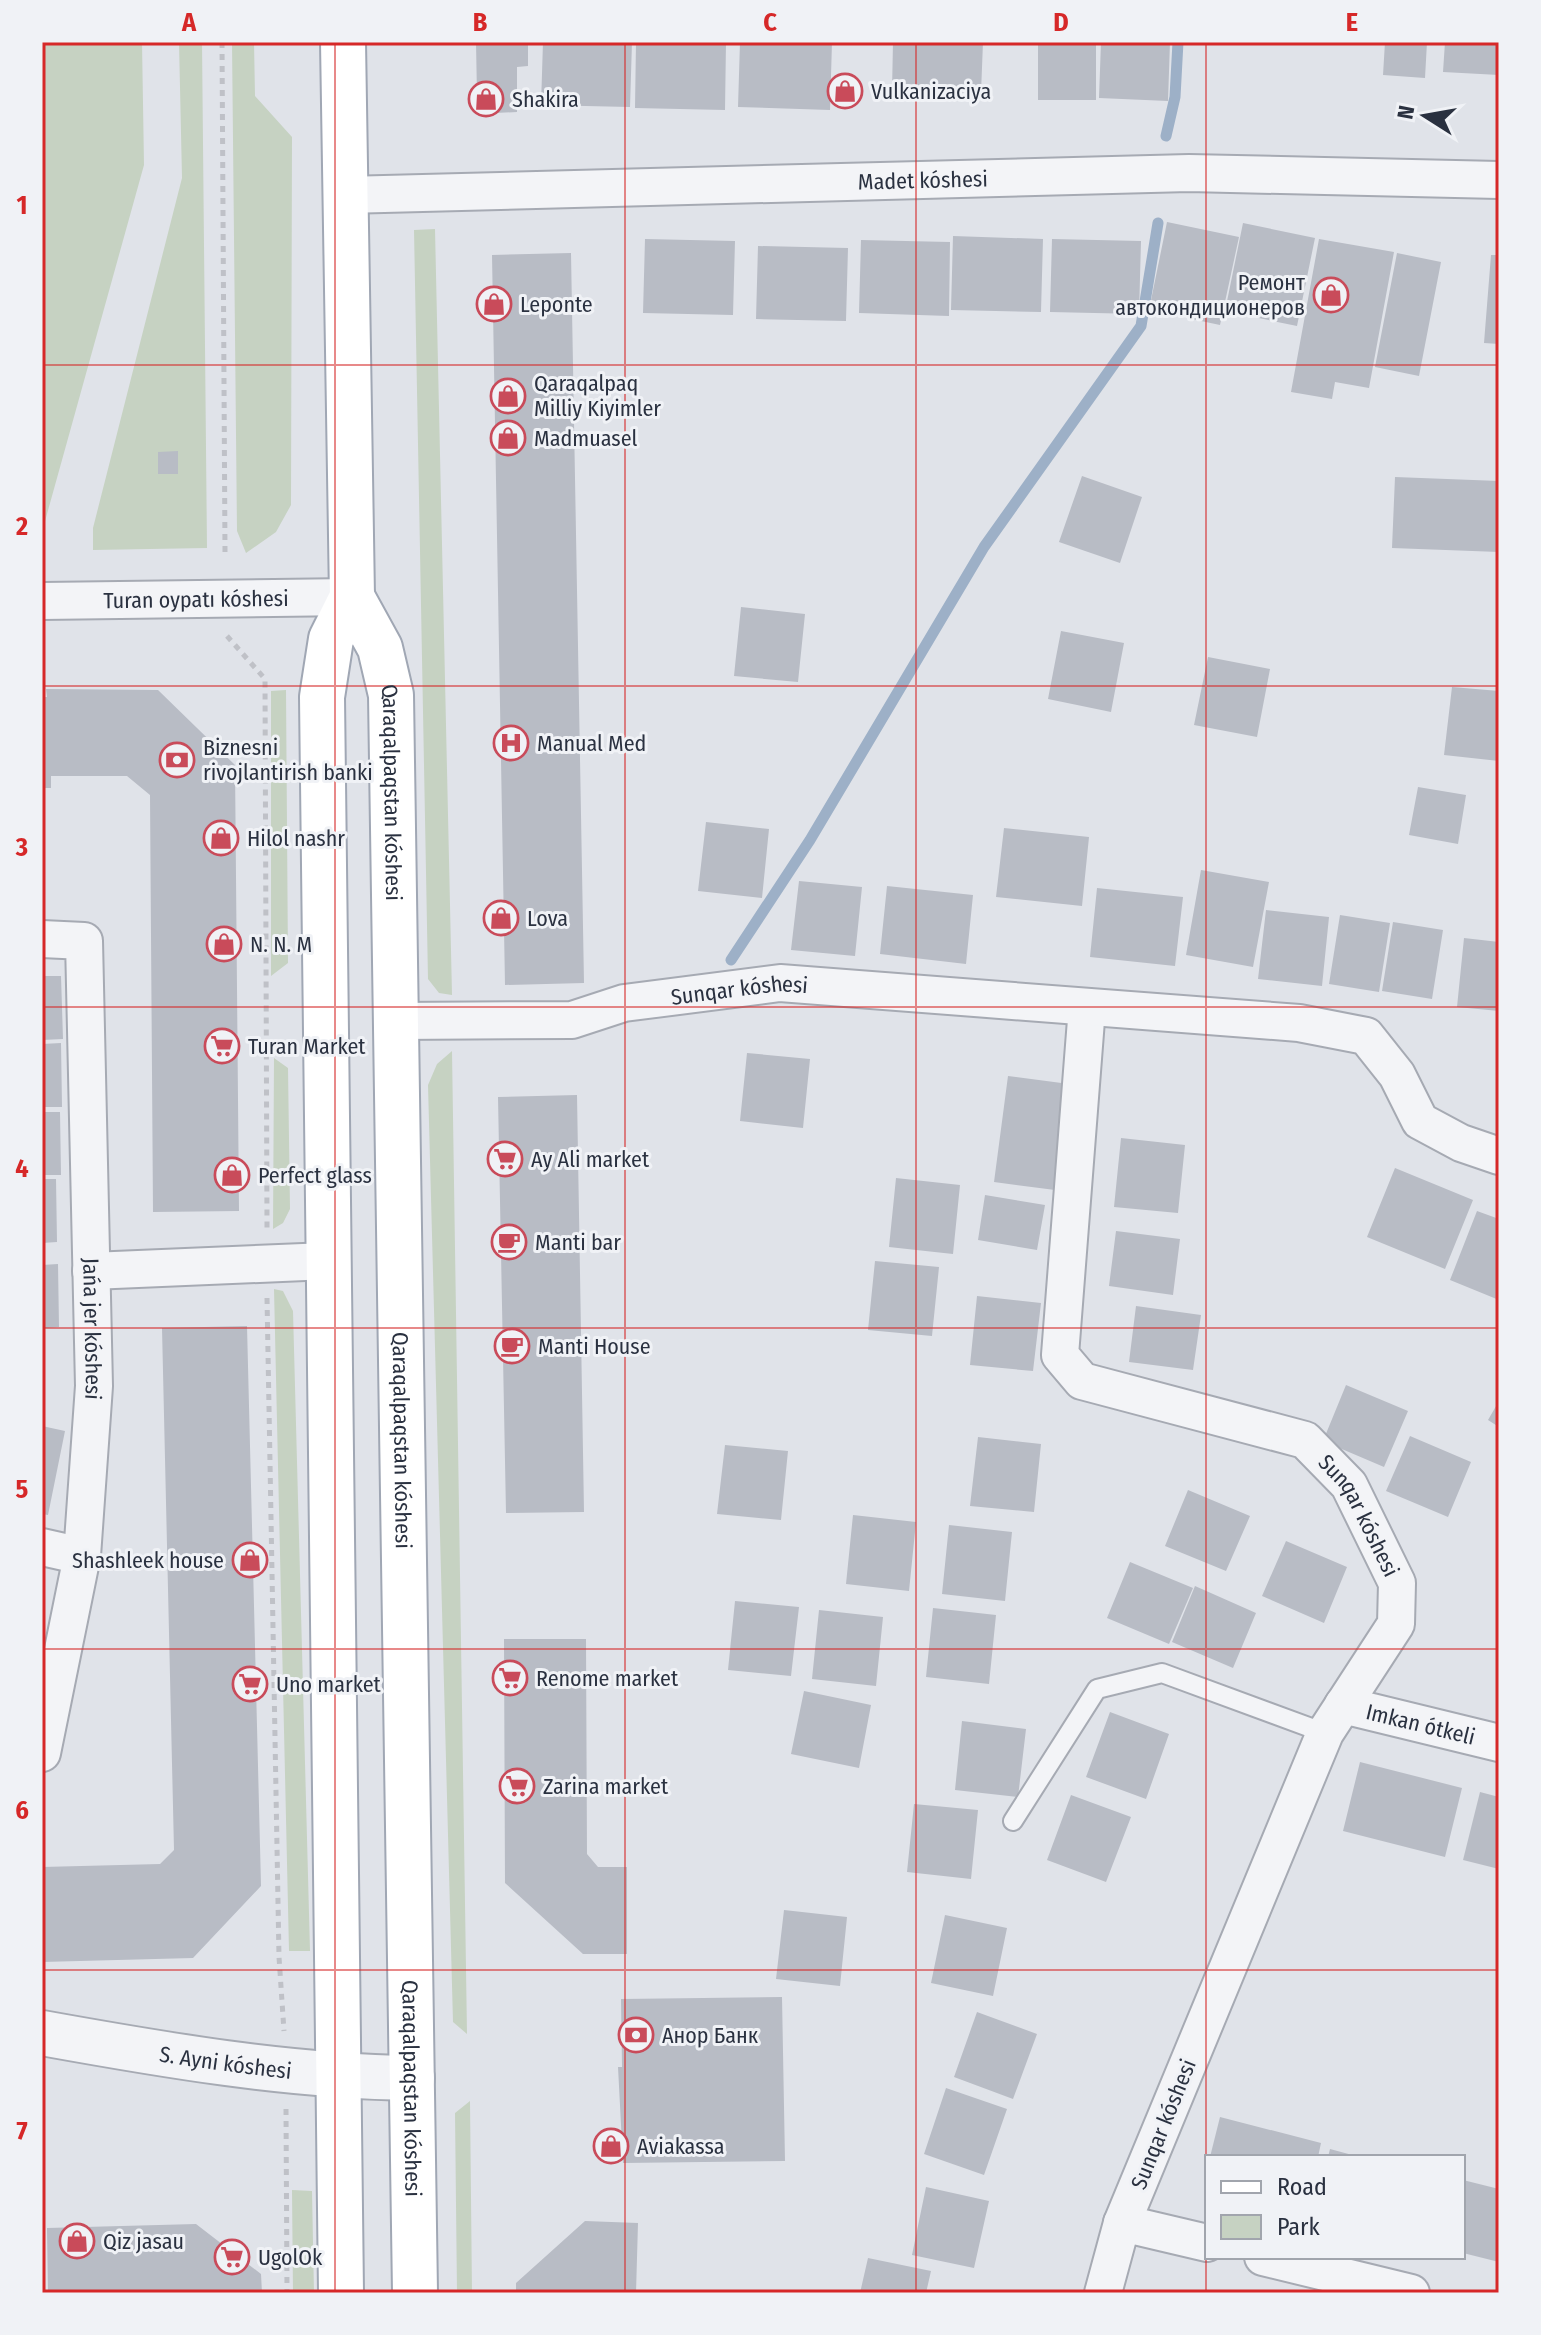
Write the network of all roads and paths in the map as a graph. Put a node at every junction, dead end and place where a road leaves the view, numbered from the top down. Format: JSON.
{"nodes":[{"id":1,"x":222,"y":42,"type":"edge"},
{"id":2,"x":343,"y":42,"type":"edge"},
{"id":3,"x":1499,"y":180,"type":"edge"},
{"id":4,"x":345,"y":195,"type":"junction"},
{"id":5,"x":225,"y":552,"type":"dead end"},
{"id":6,"x":352,"y":597,"type":"junction"},
{"id":7,"x":42,"y":601,"type":"edge"},
{"id":8,"x":226,"y":635,"type":"dead end"},
{"id":9,"x":42,"y":939,"type":"edge"},
{"id":10,"x":1087,"y":1007,"type":"junction"},
{"id":11,"x":395,"y":1021,"type":"junction"},
{"id":12,"x":1499,"y":1156,"type":"edge"},
{"id":13,"x":328,"y":1261,"type":"junction"},
{"id":14,"x":267,"y":1266,"type":"junction"},
{"id":15,"x":91,"y":1271,"type":"junction"},
{"id":16,"x":42,"y":1547,"type":"edge"},
{"id":17,"x":82,"y":1556,"type":"junction"},
{"id":18,"x":1334,"y":1719,"type":"junction"},
{"id":19,"x":1499,"y":1743,"type":"edge"},
{"id":20,"x":42,"y":1753,"type":"edge"},
{"id":21,"x":1013,"y":1821,"type":"dead end"},
{"id":22,"x":42,"y":2035,"type":"edge"},
{"id":23,"x":286,"y":2071,"type":"junction"},
{"id":24,"x":339,"y":2077,"type":"junction"},
{"id":25,"x":412,"y":2078,"type":"junction"},
{"id":26,"x":1122,"y":2223,"type":"junction"},
{"id":27,"x":1205,"y":2243,"type":"edge"},
{"id":28,"x":1271,"y":2259,"type":"edge"},
{"id":29,"x":287,"y":2293,"type":"edge"},
{"id":30,"x":341,"y":2293,"type":"edge"},
{"id":31,"x":415,"y":2293,"type":"edge"},
{"id":32,"x":1103,"y":2293,"type":"edge"},
{"id":33,"x":1411,"y":2293,"type":"edge"}],
"edges":[{"from":1,"to":5,"type":"path"},
{"from":2,"to":4,"type":"main road","name":"Qaraqalpaqstan kóshesi"},
{"from":3,"to":4,"type":"street","name":"Madet kóshesi"},
{"from":4,"to":6,"type":"main road","name":"Qaraqalpaqstan kóshesi"},
{"from":6,"to":7,"type":"street","name":"Turan oypatı kóshesi"},
{"from":6,"to":11,"type":"main road","name":"Qaraqalpaqstan kóshesi"},
{"from":6,"to":13,"type":"main road","name":"Qaraqalpaqstan kóshesi"},
{"from":8,"to":14,"type":"path"},
{"from":9,"to":15,"type":"street","name":"Jańa jer kóshesi"},
{"from":10,"to":11,"type":"street","name":"Sunqar kóshesi"},
{"from":10,"to":12,"type":"street","name":"Sunqar kóshesi"},
{"from":10,"to":18,"type":"street","name":"Sunqar kóshesi"},
{"from":11,"to":25,"type":"main road","name":"Qaraqalpaqstan kóshesi"},
{"from":13,"to":14,"type":"street"},
{"from":13,"to":24,"type":"main road","name":"Qaraqalpaqstan kóshesi"},
{"from":14,"to":15,"type":"street"},
{"from":14,"to":23,"type":"path"},
{"from":15,"to":17,"type":"street","name":"Jańa jer kóshesi"},
{"from":16,"to":17,"type":"street"},
{"from":17,"to":20,"type":"street","name":"Jańa jer kóshesi"},
{"from":18,"to":19,"type":"street","name":"Imkan ótkeli"},
{"from":18,"to":21,"type":"lane"},
{"from":18,"to":26,"type":"street","name":"Sunqar kóshesi"},
{"from":22,"to":23,"type":"street","name":"S. Ayni kóshesi"},
{"from":23,"to":24,"type":"street","name":"S. Ayni kóshesi"},
{"from":23,"to":29,"type":"path"},
{"from":24,"to":25,"type":"street","name":"S. Ayni kóshesi"},
{"from":24,"to":30,"type":"main road","name":"Qaraqalpaqstan kóshesi"},
{"from":25,"to":31,"type":"main road","name":"Qaraqalpaqstan kóshesi"},
{"from":26,"to":27,"type":"street"},
{"from":26,"to":32,"type":"street","name":"Sunqar kóshesi"},
{"from":28,"to":33,"type":"street"}]}
